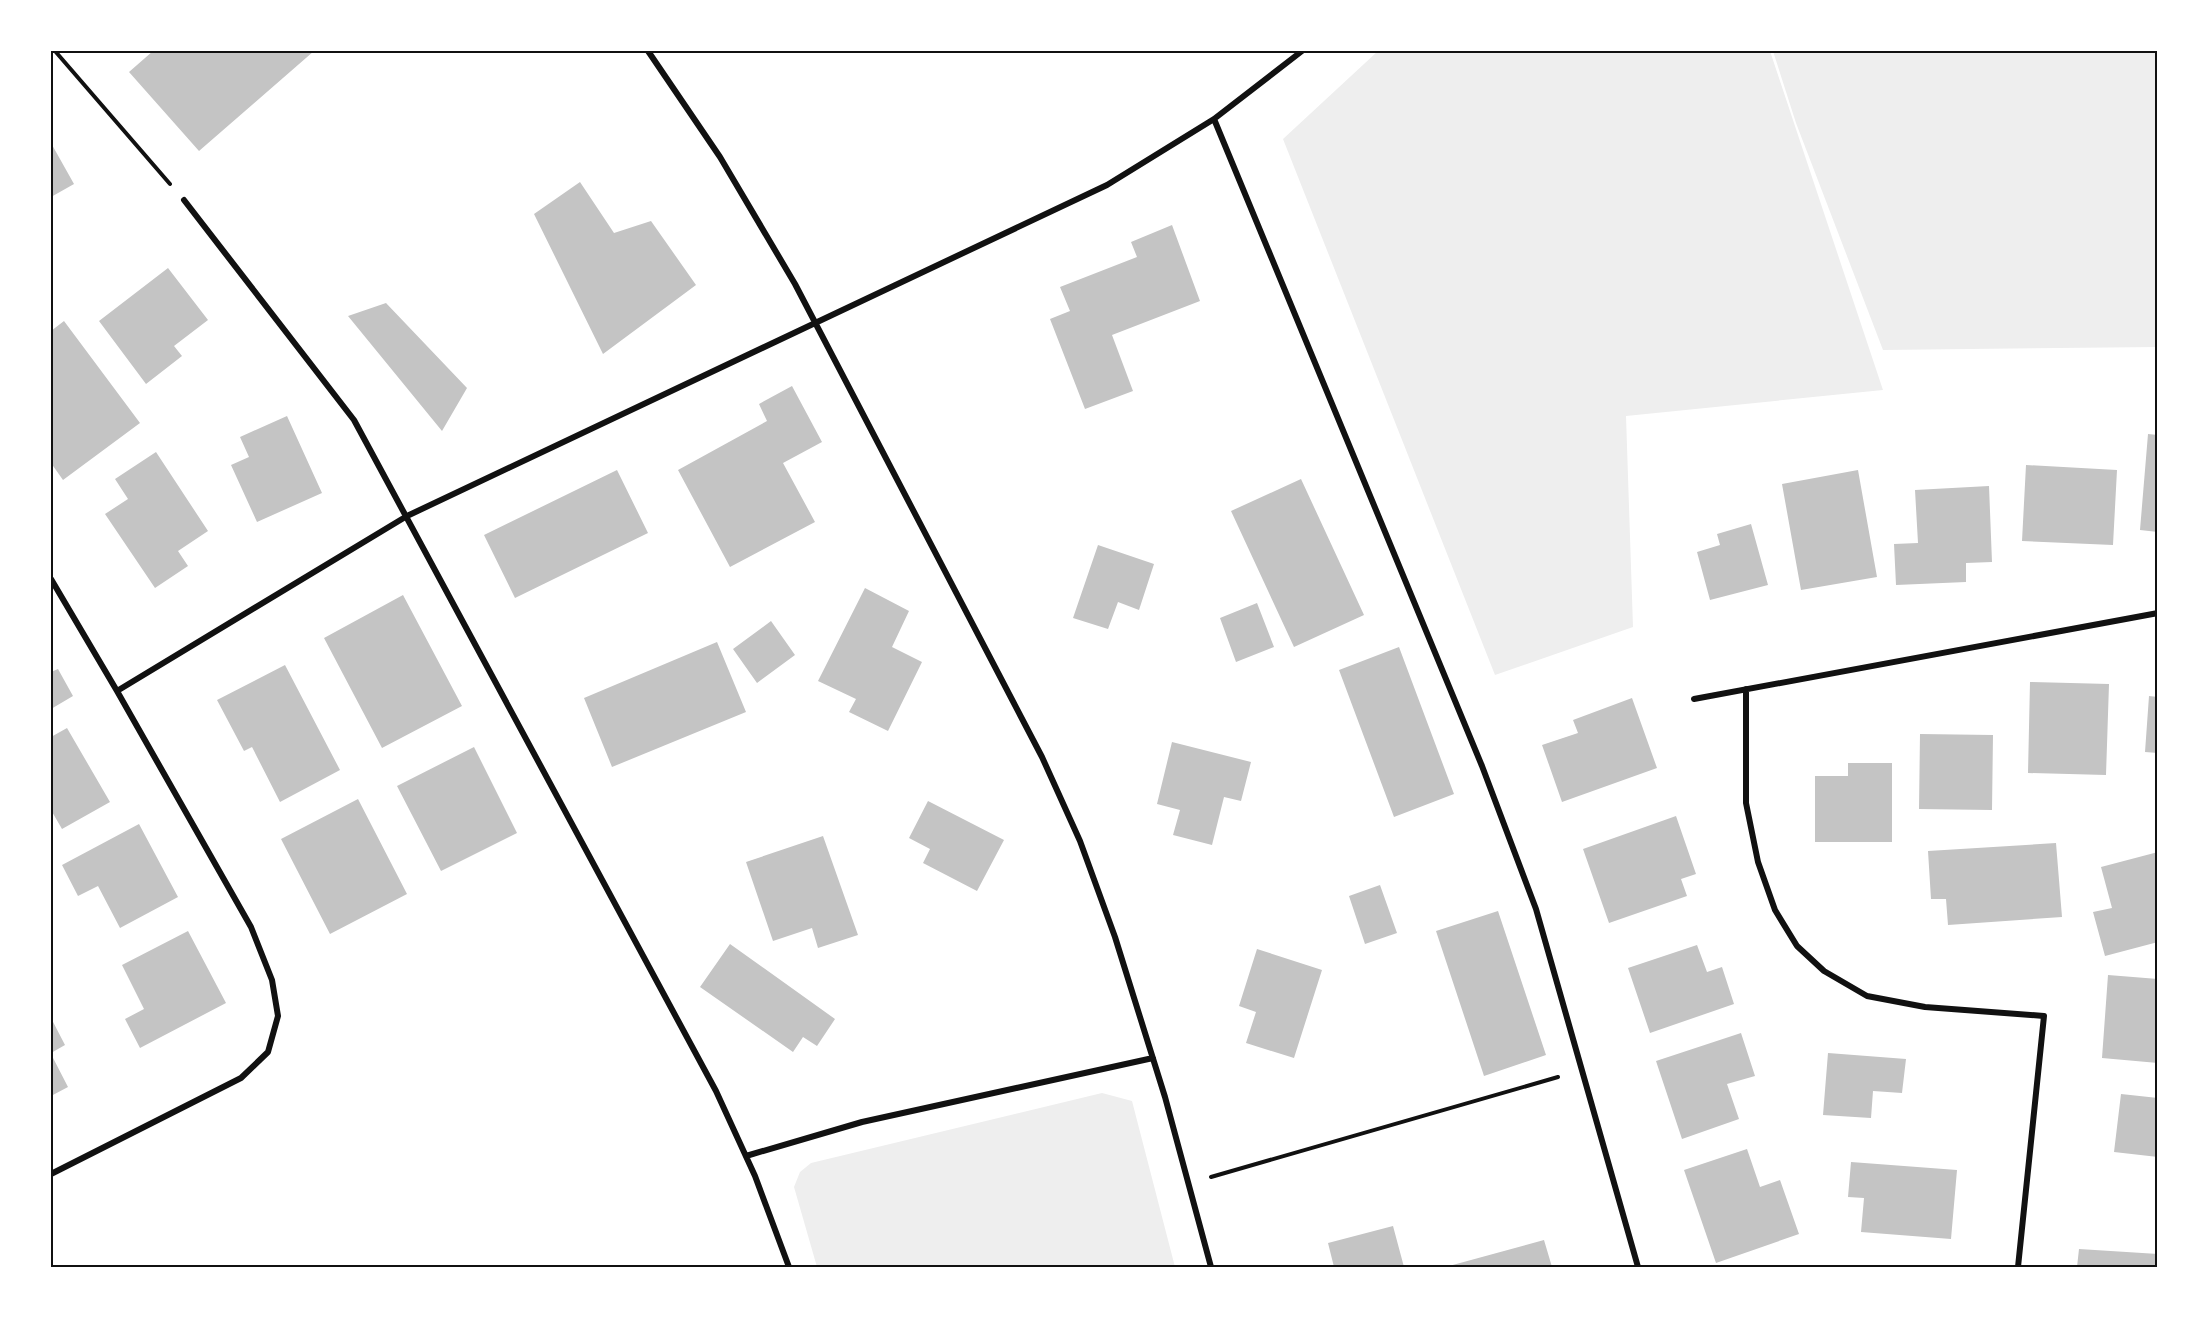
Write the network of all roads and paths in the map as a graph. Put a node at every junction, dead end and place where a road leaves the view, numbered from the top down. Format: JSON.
{"nodes":[{"id":1,"x":55,"y":51,"type":"edge"},
{"id":2,"x":648,"y":51,"type":"edge"},
{"id":3,"x":1302,"y":51,"type":"edge"},
{"id":4,"x":1215,"y":120,"type":"junction"},
{"id":5,"x":184,"y":201,"type":"joint"},
{"id":6,"x":816,"y":323,"type":"junction"},
{"id":7,"x":407,"y":516,"type":"junction"},
{"id":8,"x":51,"y":579,"type":"edge"},
{"id":9,"x":2158,"y":613,"type":"edge"},
{"id":10,"x":1746,"y":689,"type":"junction"},
{"id":11,"x":117,"y":691,"type":"junction"},
{"id":12,"x":1694,"y":699,"type":"dead end"},
{"id":13,"x":1153,"y":1058,"type":"junction"},
{"id":14,"x":1582,"y":1070,"type":"junction"},
{"id":15,"x":746,"y":1156,"type":"junction"},
{"id":16,"x":51,"y":1174,"type":"edge"},
{"id":17,"x":1190,"y":1184,"type":"junction"},
{"id":18,"x":789,"y":1267,"type":"edge"},
{"id":19,"x":1211,"y":1267,"type":"edge"},
{"id":20,"x":1638,"y":1267,"type":"edge"},
{"id":21,"x":2018,"y":1267,"type":"edge"}],
"edges":[{"from":1,"to":5,"type":"path"},
{"from":2,"to":6,"type":"street"},
{"from":3,"to":4,"type":"street"},
{"from":4,"to":6,"type":"street"},
{"from":4,"to":14,"type":"street"},
{"from":5,"to":7,"type":"street"},
{"from":6,"to":7,"type":"street"},
{"from":6,"to":13,"type":"street"},
{"from":7,"to":11,"type":"street"},
{"from":7,"to":15,"type":"street"},
{"from":8,"to":11,"type":"street"},
{"from":9,"to":10,"type":"street"},
{"from":10,"to":12,"type":"street"},
{"from":10,"to":21,"type":"street"},
{"from":11,"to":16,"type":"street"},
{"from":13,"to":15,"type":"street"},
{"from":13,"to":17,"type":"street"},
{"from":14,"to":17,"type":"path"},
{"from":14,"to":20,"type":"street"},
{"from":15,"to":18,"type":"street"},
{"from":17,"to":19,"type":"street"}]}
